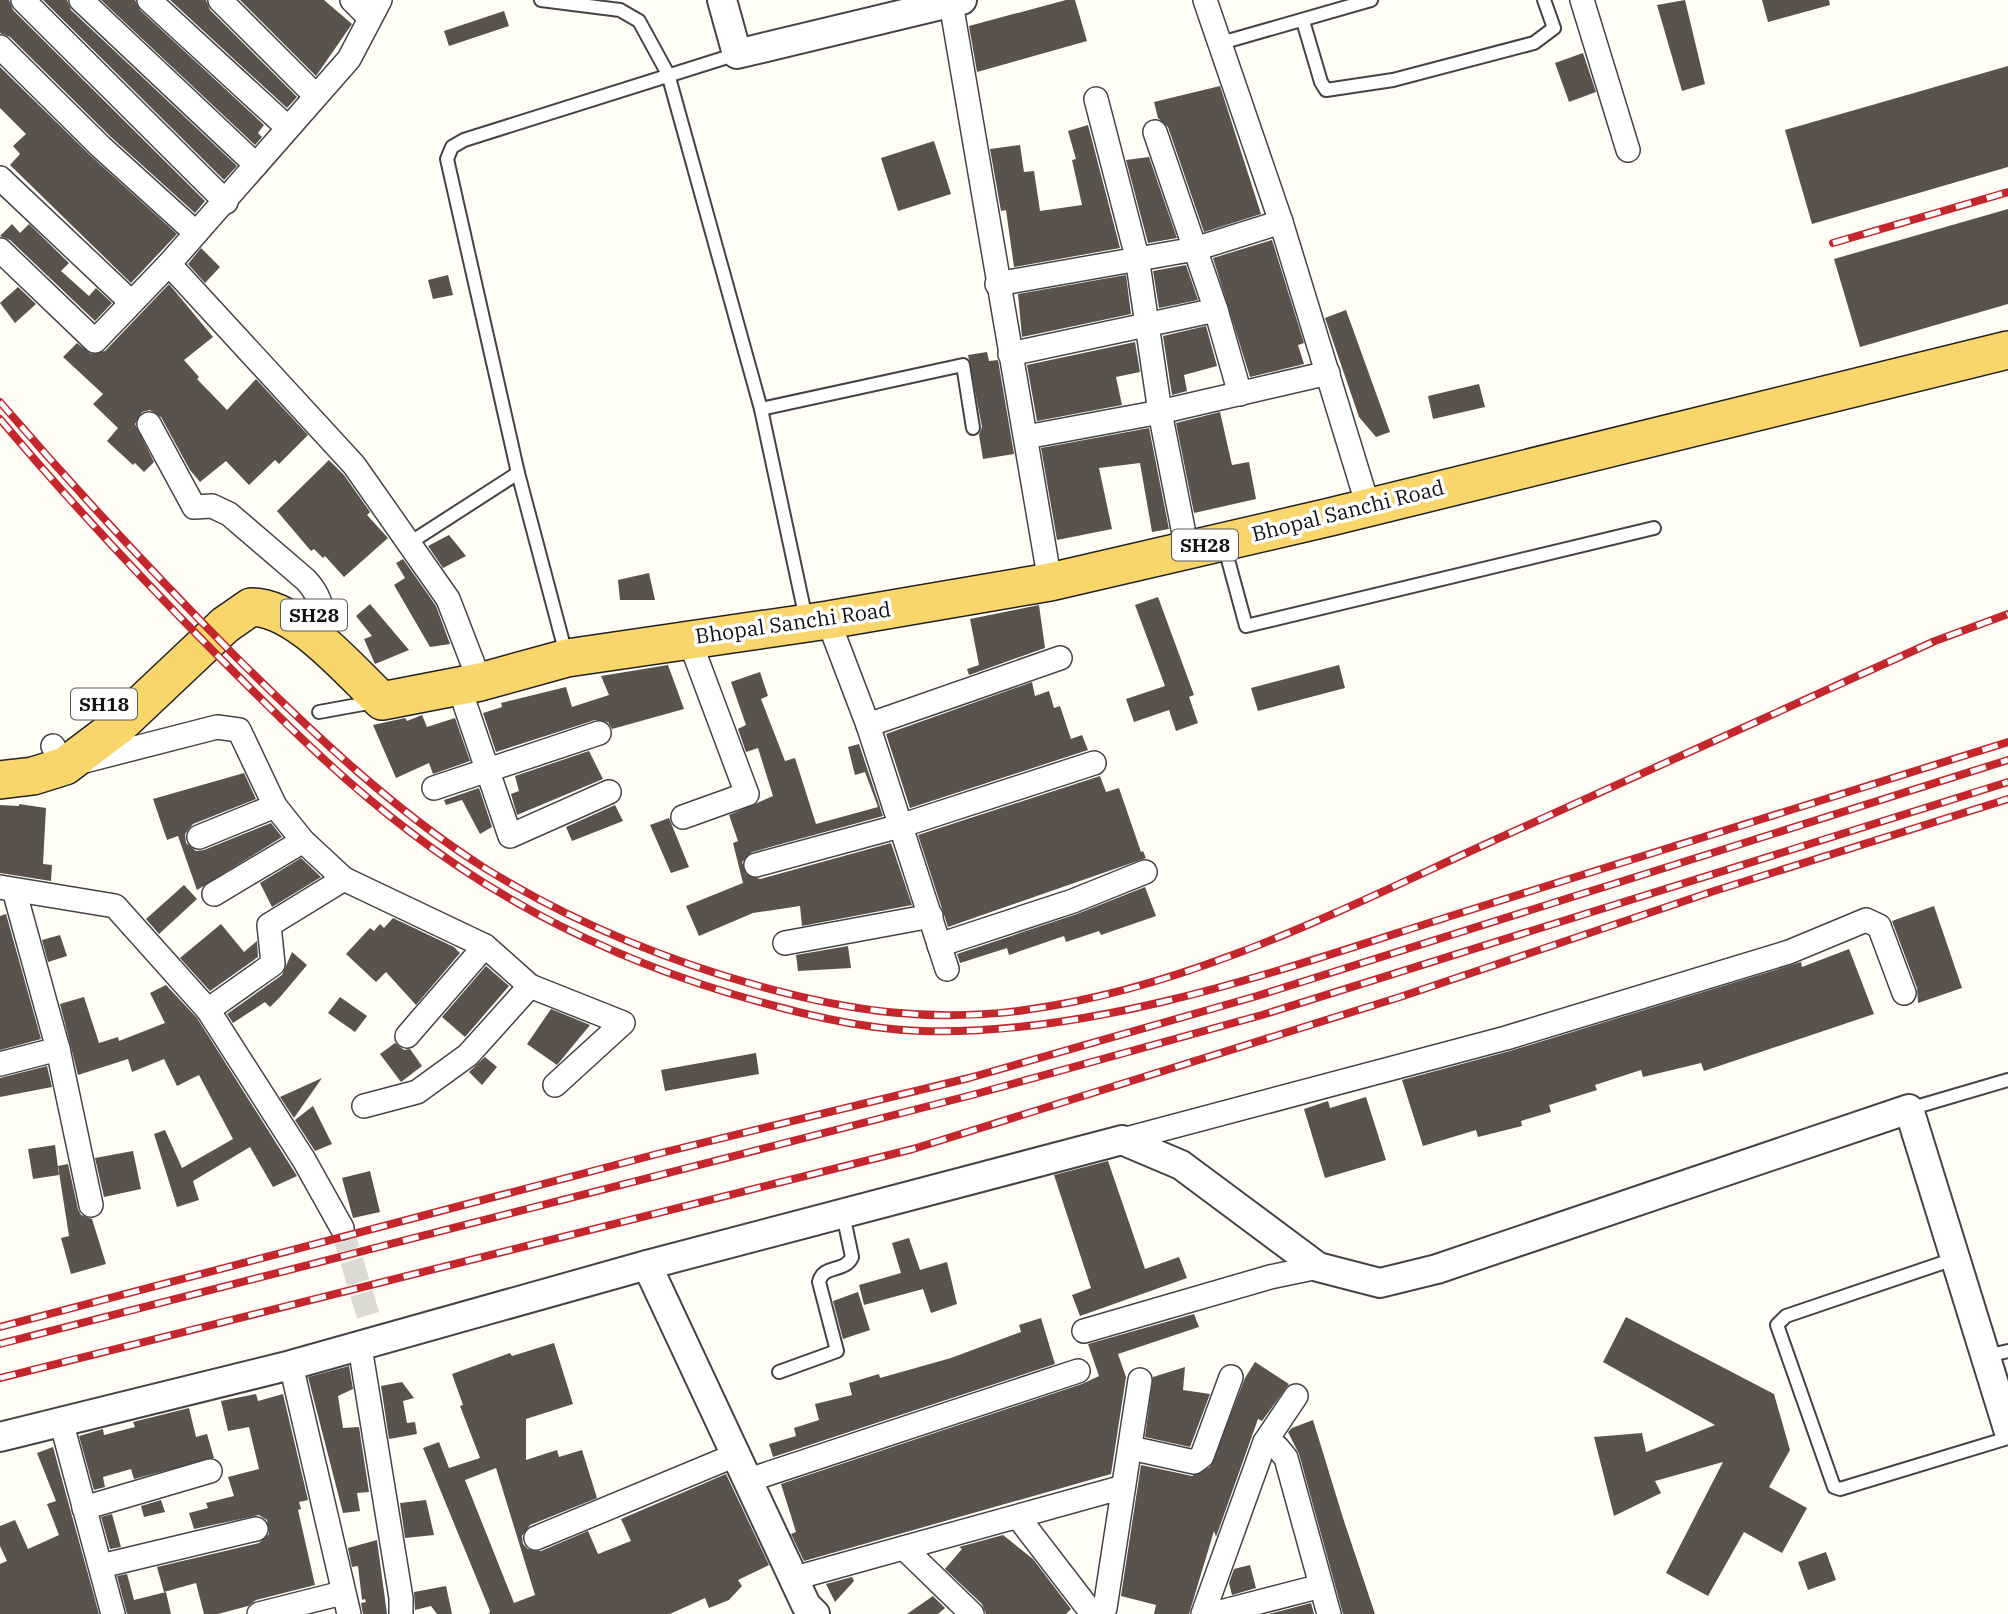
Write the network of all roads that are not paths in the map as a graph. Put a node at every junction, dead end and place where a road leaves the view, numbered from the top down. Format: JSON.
{"nodes":[{"id":1,"x":23,"y":0,"type":"edge"},
{"id":2,"x":81,"y":0,"type":"edge"},
{"id":3,"x":149,"y":0,"type":"edge"},
{"id":4,"x":220,"y":0,"type":"edge"},
{"id":5,"x":352,"y":0,"type":"edge"},
{"id":6,"x":541,"y":0,"type":"edge"},
{"id":7,"x":722,"y":0,"type":"edge"},
{"id":8,"x":1205,"y":0,"type":"edge"},
{"id":9,"x":1371,"y":0,"type":"edge"},
{"id":10,"x":1544,"y":0,"type":"edge"},
{"id":11,"x":1582,"y":0,"type":"edge"},
{"id":12,"x":956,"y":1,"type":"edge"},
{"id":13,"x":375,"y":9,"type":"edge"},
{"id":14,"x":1303,"y":21,"type":"junction"},
{"id":15,"x":1221,"y":43,"type":"junction"},
{"id":16,"x":0,"y":47,"type":"edge"},
{"id":17,"x":737,"y":54,"type":"junction"},
{"id":18,"x":668,"y":74,"type":"junction"},
{"id":19,"x":316,"y":96,"type":"junction"},
{"id":20,"x":1096,"y":99,"type":"dead end"},
{"id":21,"x":288,"y":128,"type":"junction"},
{"id":22,"x":1155,"y":132,"type":"dead end"},
{"id":23,"x":1628,"y":150,"type":"dead end"},
{"id":24,"x":256,"y":165,"type":"junction"},
{"id":25,"x":0,"y":178,"type":"edge"},
{"id":26,"x":226,"y":202,"type":"junction"},
{"id":27,"x":1281,"y":222,"type":"junction"},
{"id":28,"x":196,"y":233,"type":"junction"},
{"id":29,"x":1195,"y":248,"type":"junction"},
{"id":30,"x":0,"y":250,"type":"edge"},
{"id":31,"x":1137,"y":257,"type":"junction"},
{"id":32,"x":169,"y":264,"type":"junction"},
{"id":33,"x":998,"y":284,"type":"junction"},
{"id":34,"x":131,"y":302,"type":"junction"},
{"id":35,"x":1216,"y":310,"type":"junction"},
{"id":36,"x":1148,"y":326,"type":"junction"},
{"id":37,"x":2008,"y":350,"type":"edge"},
{"id":38,"x":1010,"y":354,"type":"junction"},
{"id":39,"x":1328,"y":373,"type":"junction"},
{"id":40,"x":1240,"y":394,"type":"junction"},
{"id":41,"x":761,"y":409,"type":"junction"},
{"id":42,"x":1160,"y":412,"type":"junction"},
{"id":43,"x":149,"y":424,"type":"dead end"},
{"id":44,"x":973,"y":428,"type":"dead end"},
{"id":45,"x":1026,"y":437,"type":"junction"},
{"id":46,"x":518,"y":473,"type":"junction"},
{"id":47,"x":1368,"y":506,"type":"junction"},
{"id":48,"x":1654,"y":528,"type":"dead end"},
{"id":49,"x":1223,"y":541,"type":"junction"},
{"id":50,"x":411,"y":542,"type":"junction"},
{"id":51,"x":1187,"y":549,"type":"junction"},
{"id":52,"x":1050,"y":582,"type":"junction"},
{"id":53,"x":817,"y":621,"type":"junction"},
{"id":54,"x":324,"y":624,"type":"junction"},
{"id":55,"x":689,"y":639,"type":"junction"},
{"id":56,"x":184,"y":640,"type":"joint"},
{"id":57,"x":1060,"y":657,"type":"dead end"},
{"id":58,"x":566,"y":658,"type":"junction"},
{"id":59,"x":469,"y":683,"type":"junction"},
{"id":60,"x":388,"y":699,"type":"junction"},
{"id":61,"x":320,"y":712,"type":"dead end"},
{"id":62,"x":867,"y":725,"type":"junction"},
{"id":63,"x":599,"y":733,"type":"dead end"},
{"id":64,"x":1094,"y":763,"type":"dead end"},
{"id":65,"x":38,"y":767,"type":"edge"},
{"id":66,"x":488,"y":770,"type":"junction"},
{"id":67,"x":434,"y":788,"type":"dead end"},
{"id":68,"x":609,"y":792,"type":"dead end"},
{"id":69,"x":275,"y":806,"type":"junction"},
{"id":70,"x":683,"y":817,"type":"dead end"},
{"id":71,"x":900,"y":827,"type":"junction"},
{"id":72,"x":199,"y":837,"type":"dead end"},
{"id":73,"x":303,"y":841,"type":"junction"},
{"id":74,"x":756,"y":865,"type":"dead end"},
{"id":75,"x":1145,"y":872,"type":"dead end"},
{"id":76,"x":344,"y":879,"type":"junction"},
{"id":77,"x":7,"y":889,"type":"edge"},
{"id":78,"x":214,"y":894,"type":"dead end"},
{"id":79,"x":931,"y":915,"type":"junction"},
{"id":80,"x":785,"y":943,"type":"dead end"},
{"id":81,"x":939,"y":945,"type":"junction"},
{"id":82,"x":485,"y":946,"type":"junction"},
{"id":83,"x":947,"y":969,"type":"dead end"},
{"id":84,"x":530,"y":986,"type":"junction"},
{"id":85,"x":1904,"y":993,"type":"dead end"},
{"id":86,"x":208,"y":1010,"type":"junction"},
{"id":87,"x":407,"y":1036,"type":"dead end"},
{"id":88,"x":58,"y":1049,"type":"junction"},
{"id":89,"x":0,"y":1065,"type":"edge"},
{"id":90,"x":2008,"y":1080,"type":"edge"},
{"id":91,"x":555,"y":1085,"type":"dead end"},
{"id":92,"x":364,"y":1106,"type":"dead end"},
{"id":93,"x":1909,"y":1109,"type":"junction"},
{"id":94,"x":1122,"y":1140,"type":"junction"},
{"id":95,"x":91,"y":1205,"type":"dead end"},
{"id":96,"x":843,"y":1213,"type":"junction"},
{"id":97,"x":342,"y":1228,"type":"tunnel mouth"},
{"id":98,"x":1954,"y":1259,"type":"junction"},
{"id":99,"x":647,"y":1265,"type":"junction"},
{"id":100,"x":1318,"y":1267,"type":"junction"},
{"id":101,"x":1084,"y":1331,"type":"dead end"},
{"id":102,"x":360,"y":1347,"type":"junction"},
{"id":103,"x":1997,"y":1353,"type":"edge"},
{"id":104,"x":291,"y":1366,"type":"junction"},
{"id":105,"x":1078,"y":1371,"type":"dead end"},
{"id":106,"x":779,"y":1372,"type":"dead end"},
{"id":107,"x":1231,"y":1377,"type":"dead end"},
{"id":108,"x":1140,"y":1380,"type":"dead end"},
{"id":109,"x":1296,"y":1396,"type":"dead end"},
{"id":110,"x":61,"y":1420,"type":"junction"},
{"id":111,"x":2008,"y":1429,"type":"edge"},
{"id":112,"x":0,"y":1437,"type":"edge"},
{"id":113,"x":2008,"y":1438,"type":"edge"},
{"id":114,"x":1265,"y":1442,"type":"junction"},
{"id":115,"x":1132,"y":1448,"type":"junction"},
{"id":116,"x":738,"y":1454,"type":"junction"},
{"id":117,"x":210,"y":1471,"type":"dead end"},
{"id":118,"x":749,"y":1480,"type":"junction"},
{"id":119,"x":1123,"y":1487,"type":"junction"},
{"id":120,"x":84,"y":1508,"type":"junction"},
{"id":121,"x":1018,"y":1517,"type":"junction"},
{"id":122,"x":256,"y":1529,"type":"dead end"},
{"id":123,"x":536,"y":1538,"type":"dead end"},
{"id":124,"x":904,"y":1548,"type":"junction"},
{"id":125,"x":101,"y":1566,"type":"junction"},
{"id":126,"x":795,"y":1578,"type":"junction"},
{"id":127,"x":1321,"y":1586,"type":"junction"},
{"id":128,"x":346,"y":1603,"type":"edge"},
{"id":129,"x":805,"y":1611,"type":"edge"},
{"id":130,"x":113,"y":1614,"type":"edge"},
{"id":131,"x":259,"y":1614,"type":"edge"},
{"id":132,"x":401,"y":1614,"type":"edge"},
{"id":133,"x":972,"y":1614,"type":"edge"},
{"id":134,"x":1203,"y":1614,"type":"edge"},
{"id":135,"x":1213,"y":1614,"type":"edge"},
{"id":136,"x":1329,"y":1614,"type":"edge"}],
"edges":[{"from":1,"to":26,"type":"street"},
{"from":2,"to":24,"type":"street"},
{"from":3,"to":21,"type":"street"},
{"from":4,"to":19,"type":"street"},
{"from":5,"to":13,"type":"street"},
{"from":6,"to":18,"type":"lane"},
{"from":7,"to":17,"type":"street"},
{"from":8,"to":15,"type":"street"},
{"from":9,"to":14,"type":"lane"},
{"from":10,"to":14,"type":"lane"},
{"from":11,"to":23,"type":"street"},
{"from":12,"to":17,"type":"street"},
{"from":12,"to":33,"type":"street"},
{"from":13,"to":19,"type":"street"},
{"from":14,"to":15,"type":"lane"},
{"from":15,"to":27,"type":"street"},
{"from":16,"to":28,"type":"street"},
{"from":17,"to":18,"type":"lane"},
{"from":18,"to":41,"type":"lane"},
{"from":18,"to":46,"type":"lane"},
{"from":19,"to":21,"type":"street"},
{"from":20,"to":31,"type":"street"},
{"from":21,"to":24,"type":"street"},
{"from":22,"to":29,"type":"street"},
{"from":24,"to":26,"type":"street"},
{"from":25,"to":34,"type":"street"},
{"from":26,"to":28,"type":"street"},
{"from":27,"to":29,"type":"street"},
{"from":27,"to":39,"type":"street"},
{"from":28,"to":32,"type":"street"},
{"from":29,"to":31,"type":"street"},
{"from":29,"to":35,"type":"street"},
{"from":30,"to":34,"type":"street"},
{"from":31,"to":33,"type":"street"},
{"from":31,"to":36,"type":"street"},
{"from":32,"to":34,"type":"street"},
{"from":32,"to":50,"type":"street"},
{"from":33,"to":38,"type":"street"},
{"from":35,"to":36,"type":"street"},
{"from":35,"to":40,"type":"street"},
{"from":36,"to":38,"type":"street"},
{"from":36,"to":42,"type":"street"},
{"from":37,"to":47,"type":"main road","name":"Bhopal Sanchi Road","number":"SH28"},
{"from":38,"to":45,"type":"street"},
{"from":39,"to":40,"type":"street"},
{"from":39,"to":47,"type":"street"},
{"from":40,"to":42,"type":"street"},
{"from":41,"to":44,"type":"lane"},
{"from":41,"to":53,"type":"lane"},
{"from":42,"to":45,"type":"street"},
{"from":42,"to":51,"type":"street"},
{"from":43,"to":54,"type":"street"},
{"from":45,"to":52,"type":"street"},
{"from":46,"to":50,"type":"lane"},
{"from":46,"to":58,"type":"lane"},
{"from":47,"to":49,"type":"main road","name":"Bhopal Sanchi Road","number":"SH28"},
{"from":48,"to":49,"type":"lane"},
{"from":49,"to":51,"type":"main road","name":"Bhopal Sanchi Road","number":"SH28"},
{"from":50,"to":59,"type":"street"},
{"from":51,"to":52,"type":"main road","name":"Bhopal Sanchi Road","number":"SH28"},
{"from":52,"to":53,"type":"main road","name":"Bhopal Sanchi Road","number":"SH28"},
{"from":53,"to":55,"type":"main road","name":"Bhopal Sanchi Road","number":"SH28"},
{"from":53,"to":62,"type":"street"},
{"from":54,"to":56,"type":"main road","number":"SH28"},
{"from":54,"to":60,"type":"main road","number":"SH28"},
{"from":55,"to":58,"type":"main road","name":"Bhopal Sanchi Road","number":"SH28"},
{"from":55,"to":70,"type":"street"},
{"from":56,"to":65,"type":"main road","number":"SH18"},
{"from":57,"to":62,"type":"street"},
{"from":58,"to":59,"type":"main road","name":"Bhopal Sanchi Road","number":"SH28"},
{"from":59,"to":60,"type":"main road","name":"Bhopal Sanchi Road","number":"SH28"},
{"from":59,"to":66,"type":"street"},
{"from":60,"to":61,"type":"lane"},
{"from":60,"to":65,"type":"main road"},
{"from":62,"to":71,"type":"street"},
{"from":63,"to":66,"type":"street"},
{"from":64,"to":71,"type":"street"},
{"from":65,"to":69,"type":"street"},
{"from":66,"to":67,"type":"street"},
{"from":66,"to":68,"type":"street"},
{"from":69,"to":72,"type":"street"},
{"from":69,"to":73,"type":"street"},
{"from":71,"to":74,"type":"street"},
{"from":71,"to":79,"type":"street"},
{"from":73,"to":76,"type":"street"},
{"from":73,"to":78,"type":"street"},
{"from":75,"to":81,"type":"street"},
{"from":76,"to":82,"type":"street"},
{"from":76,"to":86,"type":"street"},
{"from":77,"to":86,"type":"street"},
{"from":77,"to":88,"type":"street"},
{"from":79,"to":80,"type":"street"},
{"from":79,"to":81,"type":"street"},
{"from":81,"to":83,"type":"street"},
{"from":82,"to":84,"type":"street"},
{"from":82,"to":87,"type":"street"},
{"from":84,"to":91,"type":"street"},
{"from":84,"to":92,"type":"street"},
{"from":85,"to":94,"type":"street"},
{"from":86,"to":97,"type":"street"},
{"from":88,"to":89,"type":"street"},
{"from":88,"to":95,"type":"street"},
{"from":90,"to":93,"type":"lane"},
{"from":93,"to":98,"type":"street"},
{"from":93,"to":100,"type":"street"},
{"from":94,"to":96,"type":"street"},
{"from":94,"to":100,"type":"street"},
{"from":96,"to":99,"type":"street"},
{"from":96,"to":106,"type":"lane"},
{"from":98,"to":103,"type":"street"},
{"from":98,"to":113,"type":"lane"},
{"from":99,"to":102,"type":"street"},
{"from":99,"to":116,"type":"street"},
{"from":100,"to":101,"type":"street"},
{"from":102,"to":104,"type":"street"},
{"from":102,"to":132,"type":"street"},
{"from":103,"to":111,"type":"street"},
{"from":104,"to":110,"type":"street"},
{"from":104,"to":128,"type":"street"},
{"from":105,"to":118,"type":"street"},
{"from":107,"to":115,"type":"street"},
{"from":108,"to":115,"type":"street"},
{"from":109,"to":114,"type":"street"},
{"from":110,"to":112,"type":"street"},
{"from":110,"to":120,"type":"street"},
{"from":114,"to":127,"type":"street"},
{"from":114,"to":134,"type":"street"},
{"from":115,"to":119,"type":"street"},
{"from":116,"to":118,"type":"street"},
{"from":116,"to":123,"type":"street"},
{"from":117,"to":120,"type":"street"},
{"from":118,"to":126,"type":"street"},
{"from":119,"to":121,"type":"street"},
{"from":119,"to":121,"type":"street"},
{"from":120,"to":125,"type":"street"},
{"from":121,"to":124,"type":"street"},
{"from":122,"to":125,"type":"street"},
{"from":124,"to":126,"type":"street"},
{"from":124,"to":133,"type":"street"},
{"from":125,"to":130,"type":"street"},
{"from":126,"to":129,"type":"street"},
{"from":127,"to":135,"type":"street"},
{"from":127,"to":136,"type":"street"},
{"from":128,"to":131,"type":"street"}]}
